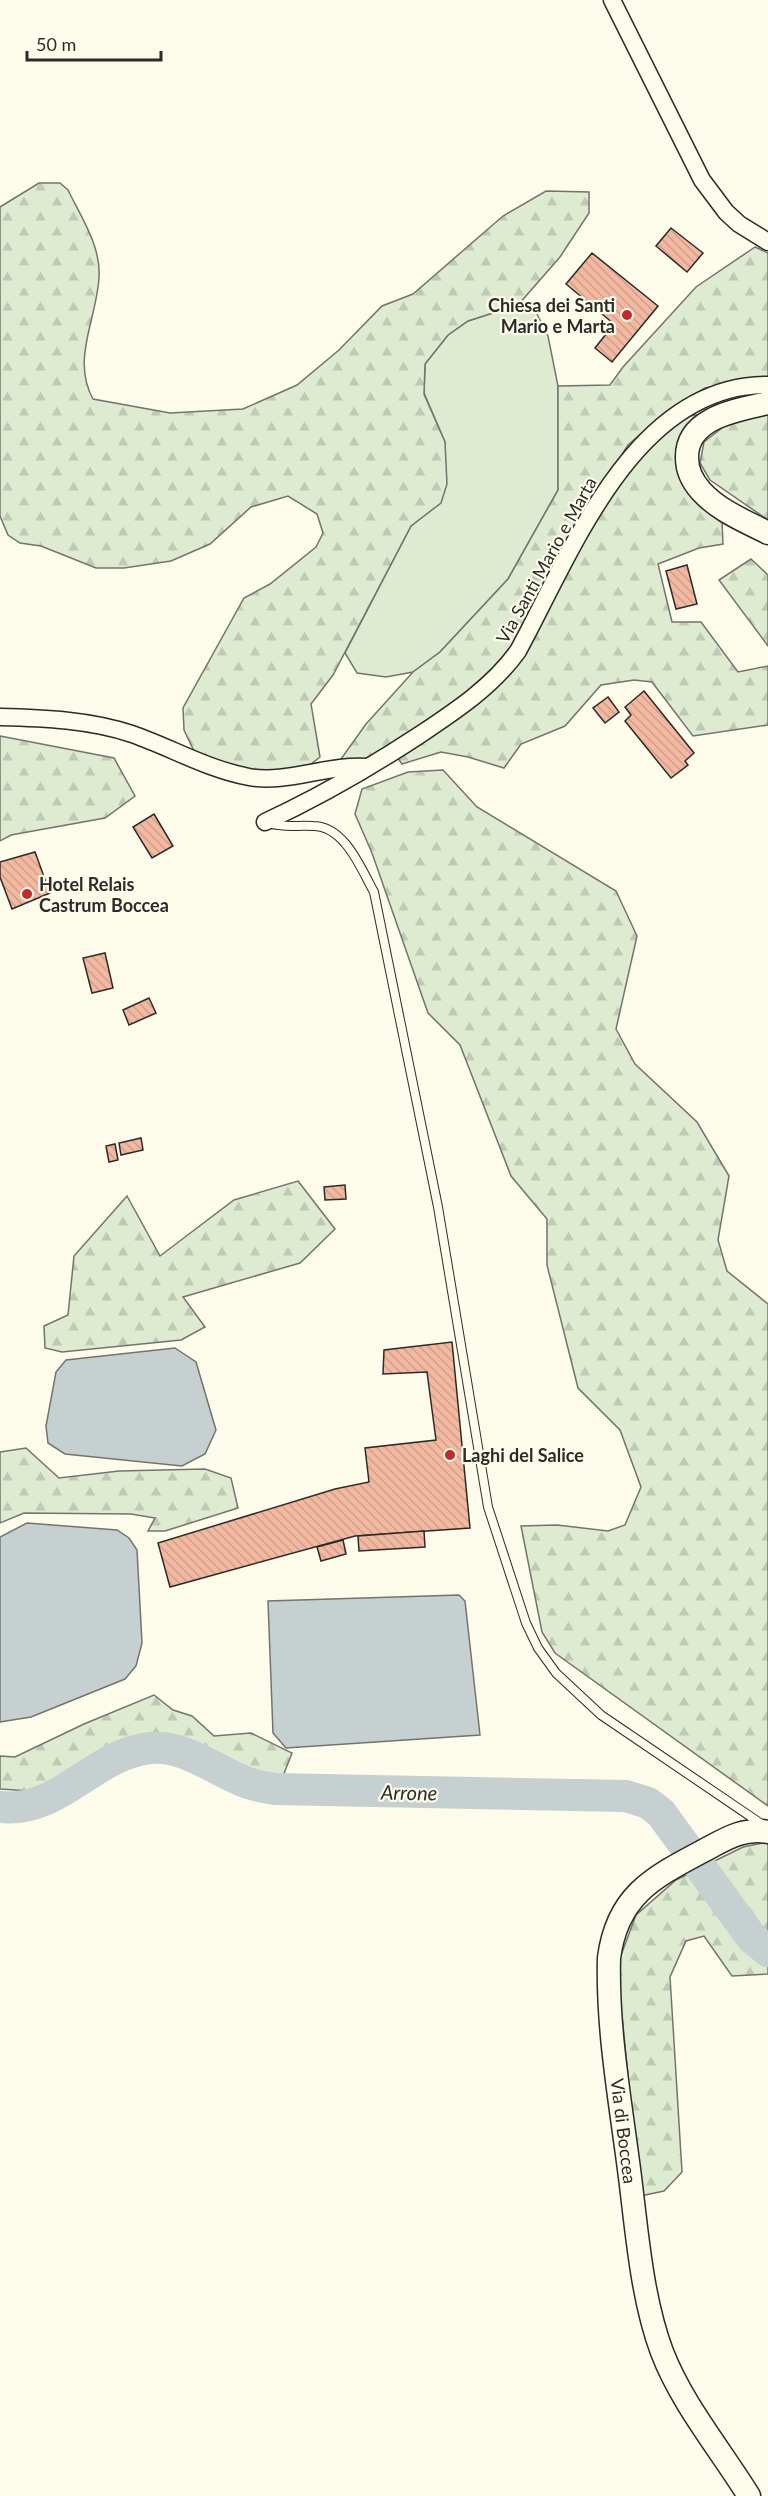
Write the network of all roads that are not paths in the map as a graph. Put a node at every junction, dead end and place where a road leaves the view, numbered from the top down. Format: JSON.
{"nodes":[{"id":1,"x":612,"y":0,"type":"edge"},
{"id":2,"x":768,"y":242,"type":"edge"},
{"id":3,"x":768,"y":385,"type":"edge"},
{"id":4,"x":768,"y":403,"type":"edge"},
{"id":5,"x":768,"y":533,"type":"edge"},
{"id":6,"x":0,"y":717,"type":"edge"},
{"id":7,"x":368,"y":767,"type":"junction"},
{"id":8,"x":265,"y":822,"type":"joint"},
{"id":9,"x":768,"y":1831,"type":"edge"},
{"id":10,"x":749,"y":2496,"type":"edge"}],
"edges":[{"from":1,"to":2,"type":"street"},
{"from":3,"to":7,"type":"street","name":"Via Santi Mario e Marta"},
{"from":4,"to":5,"type":"street"},
{"from":6,"to":7,"type":"street"},
{"from":7,"to":8,"type":"street","name":"Via Santi Mario e Marta"},
{"from":8,"to":9,"type":"lane"},
{"from":9,"to":10,"type":"street","name":"Via di Boccea"}]}
